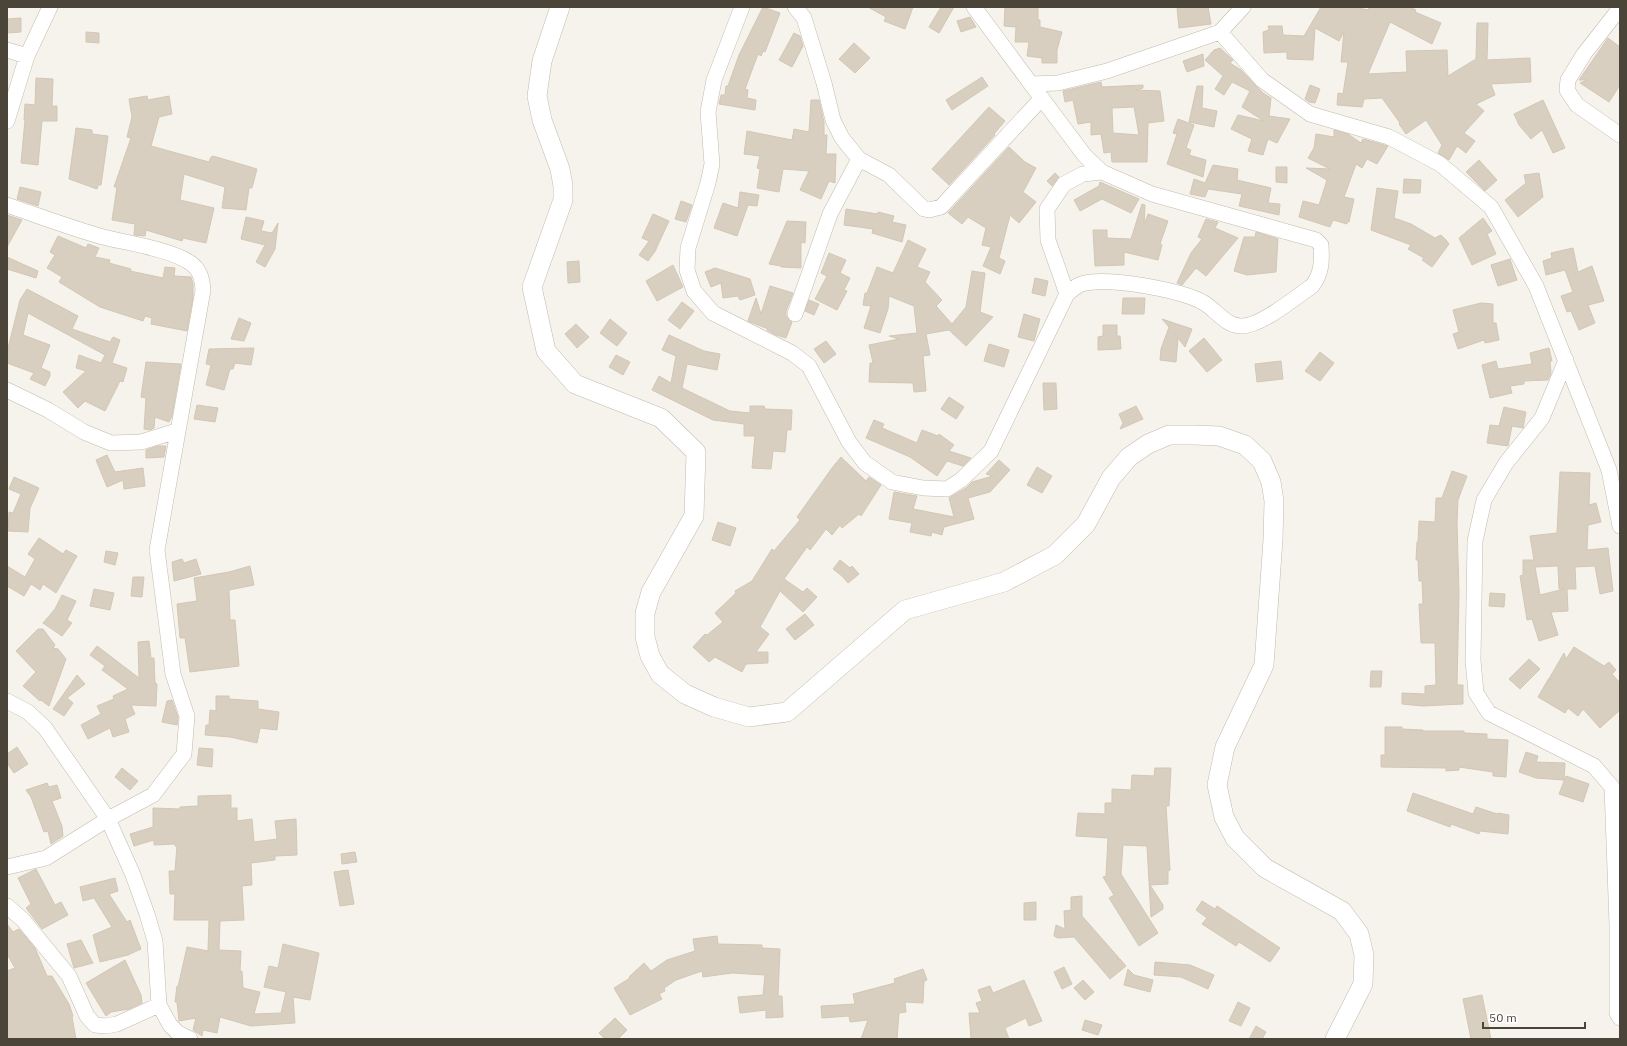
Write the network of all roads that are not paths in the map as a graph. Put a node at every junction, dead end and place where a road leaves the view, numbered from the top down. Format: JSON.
{"nodes":[{"id":1,"x":50,"y":7,"type":"edge"},
{"id":2,"x":560,"y":7,"type":"edge"},
{"id":3,"x":742,"y":7,"type":"edge"},
{"id":4,"x":795,"y":7,"type":"edge"},
{"id":5,"x":974,"y":7,"type":"edge"},
{"id":6,"x":1243,"y":7,"type":"edge"},
{"id":7,"x":1620,"y":8,"type":"edge"},
{"id":8,"x":1220,"y":32,"type":"junction"},
{"id":9,"x":7,"y":50,"type":"edge"},
{"id":10,"x":27,"y":56,"type":"junction"},
{"id":11,"x":1031,"y":84,"type":"junction"},
{"id":12,"x":1042,"y":98,"type":"junction"},
{"id":13,"x":7,"y":121,"type":"edge"},
{"id":14,"x":1620,"y":135,"type":"edge"},
{"id":15,"x":859,"y":159,"type":"junction"},
{"id":16,"x":1102,"y":172,"type":"junction"},
{"id":17,"x":7,"y":205,"type":"edge"},
{"id":18,"x":1067,"y":294,"type":"junction"},
{"id":19,"x":795,"y":314,"type":"dead end"},
{"id":20,"x":1566,"y":360,"type":"junction"},
{"id":21,"x":7,"y":390,"type":"edge"},
{"id":22,"x":177,"y":431,"type":"junction"},
{"id":23,"x":1620,"y":526,"type":"edge"},
{"id":24,"x":7,"y":701,"type":"edge"},
{"id":25,"x":108,"y":819,"type":"junction"},
{"id":26,"x":7,"y":867,"type":"edge"},
{"id":27,"x":7,"y":906,"type":"edge"},
{"id":28,"x":1618,"y":924,"type":"edge"},
{"id":29,"x":159,"y":1005,"type":"junction"},
{"id":30,"x":1620,"y":1018,"type":"edge"},
{"id":31,"x":190,"y":1039,"type":"edge"},
{"id":32,"x":1335,"y":1039,"type":"edge"}],
"edges":[{"from":1,"to":10,"type":"street"},
{"from":2,"to":32,"type":"street"},
{"from":3,"to":18,"type":"street"},
{"from":4,"to":15,"type":"street"},
{"from":5,"to":11,"type":"street"},
{"from":6,"to":8,"type":"street"},
{"from":7,"to":14,"type":"street"},
{"from":8,"to":11,"type":"street"},
{"from":8,"to":20,"type":"street"},
{"from":9,"to":10,"type":"street"},
{"from":10,"to":13,"type":"street"},
{"from":11,"to":12,"type":"street"},
{"from":12,"to":15,"type":"street"},
{"from":12,"to":16,"type":"street"},
{"from":15,"to":19,"type":"street"},
{"from":16,"to":18,"type":"street"},
{"from":16,"to":18,"type":"street"},
{"from":17,"to":22,"type":"street"},
{"from":20,"to":23,"type":"street"},
{"from":20,"to":28,"type":"street"},
{"from":21,"to":22,"type":"street"},
{"from":22,"to":25,"type":"street"},
{"from":24,"to":25,"type":"street"},
{"from":25,"to":26,"type":"street"},
{"from":25,"to":29,"type":"street"},
{"from":27,"to":29,"type":"street"},
{"from":28,"to":30,"type":"street"},
{"from":29,"to":31,"type":"street"}]}
